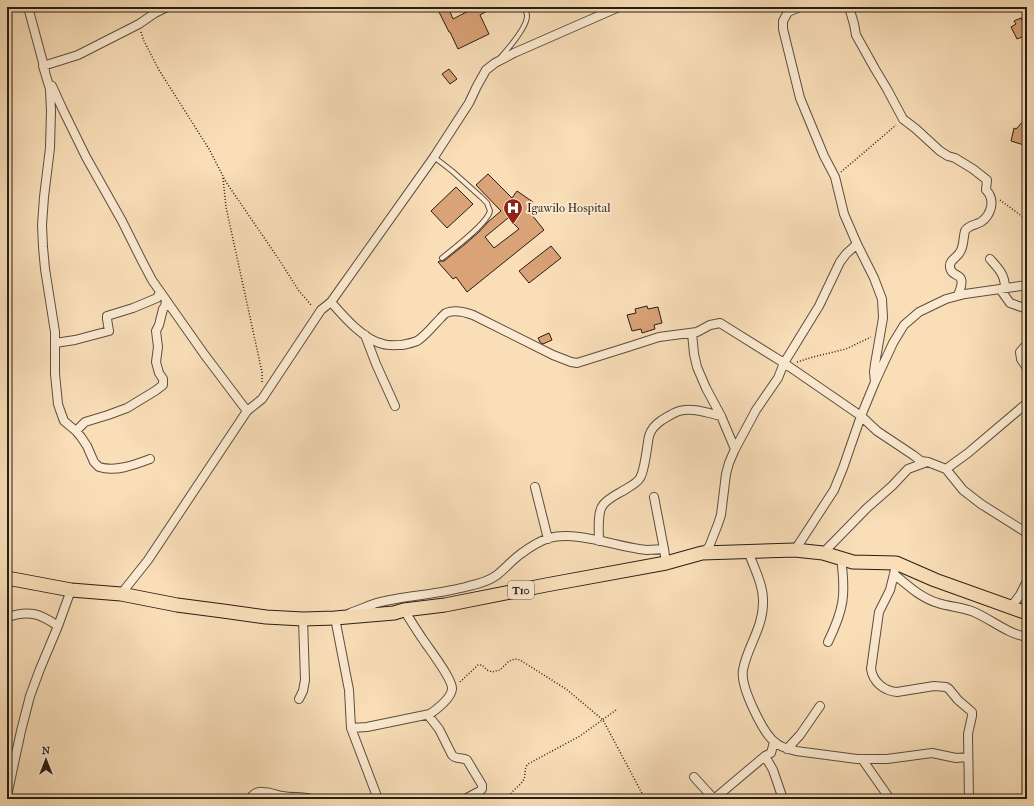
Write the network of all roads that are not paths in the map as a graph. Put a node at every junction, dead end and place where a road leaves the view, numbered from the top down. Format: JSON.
{"nodes":[{"id":1,"x":28,"y":7,"type":"edge"},
{"id":2,"x":167,"y":7,"type":"edge"},
{"id":3,"x":525,"y":7,"type":"edge"},
{"id":4,"x":619,"y":7,"type":"edge"},
{"id":5,"x":800,"y":7,"type":"edge"},
{"id":6,"x":849,"y":7,"type":"edge"},
{"id":7,"x":785,"y":9,"type":"edge"},
{"id":8,"x":154,"y":10,"type":"edge"},
{"id":9,"x":495,"y":63,"type":"junction"},
{"id":10,"x":43,"y":66,"type":"junction"},
{"id":11,"x":434,"y":156,"type":"junction"},
{"id":12,"x":857,"y":244,"type":"junction"},
{"id":13,"x":442,"y":258,"type":"dead end"},
{"id":14,"x":990,"y":259,"type":"dead end"},
{"id":15,"x":1027,"y":285,"type":"edge"},
{"id":16,"x":1002,"y":289,"type":"junction"},
{"id":17,"x":160,"y":292,"type":"junction"},
{"id":18,"x":958,"y":295,"type":"junction"},
{"id":19,"x":166,"y":300,"type":"junction"},
{"id":20,"x":331,"y":302,"type":"junction"},
{"id":21,"x":1027,"y":309,"type":"edge"},
{"id":22,"x":692,"y":333,"type":"junction"},
{"id":23,"x":365,"y":335,"type":"junction"},
{"id":24,"x":56,"y":343,"type":"junction"},
{"id":25,"x":1027,"y":344,"type":"edge"},
{"id":26,"x":784,"y":363,"type":"junction"},
{"id":27,"x":1027,"y":368,"type":"edge"},
{"id":28,"x":875,"y":382,"type":"junction"},
{"id":29,"x":1027,"y":404,"type":"edge"},
{"id":30,"x":395,"y":406,"type":"dead end"},
{"id":31,"x":247,"y":411,"type":"junction"},
{"id":32,"x":721,"y":416,"type":"junction"},
{"id":33,"x":861,"y":416,"type":"junction"},
{"id":34,"x":76,"y":431,"type":"junction"},
{"id":35,"x":735,"y":449,"type":"junction"},
{"id":36,"x":150,"y":459,"type":"dead end"},
{"id":37,"x":928,"y":462,"type":"junction"},
{"id":38,"x":946,"y":469,"type":"junction"},
{"id":39,"x":535,"y":488,"type":"dead end"},
{"id":40,"x":654,"y":497,"type":"dead end"},
{"id":41,"x":1027,"y":533,"type":"edge"},
{"id":42,"x":548,"y":538,"type":"junction"},
{"id":43,"x":599,"y":541,"type":"junction"},
{"id":44,"x":664,"y":549,"type":"junction"},
{"id":45,"x":796,"y":550,"type":"junction"},
{"id":46,"x":748,"y":551,"type":"junction"},
{"id":47,"x":702,"y":553,"type":"junction"},
{"id":48,"x":823,"y":553,"type":"junction"},
{"id":49,"x":841,"y":558,"type":"junction"},
{"id":50,"x":666,"y":563,"type":"junction"},
{"id":51,"x":895,"y":569,"type":"junction"},
{"id":52,"x":7,"y":578,"type":"edge"},
{"id":53,"x":1027,"y":581,"type":"edge"},
{"id":54,"x":71,"y":590,"type":"junction"},
{"id":55,"x":121,"y":594,"type":"junction"},
{"id":56,"x":1011,"y":607,"type":"junction"},
{"id":57,"x":404,"y":610,"type":"junction"},
{"id":58,"x":1027,"y":613,"type":"edge"},
{"id":59,"x":7,"y":617,"type":"edge"},
{"id":60,"x":335,"y":618,"type":"junction"},
{"id":61,"x":303,"y":619,"type":"junction"},
{"id":62,"x":58,"y":626,"type":"junction"},
{"id":63,"x":1027,"y":637,"type":"edge"},
{"id":64,"x":828,"y":642,"type":"dead end"},
{"id":65,"x":299,"y":699,"type":"dead end"},
{"id":66,"x":820,"y":706,"type":"dead end"},
{"id":67,"x":428,"y":715,"type":"junction"},
{"id":68,"x":351,"y":728,"type":"junction"},
{"id":69,"x":774,"y":742,"type":"junction"},
{"id":70,"x":787,"y":749,"type":"junction"},
{"id":71,"x":7,"y":756,"type":"edge"},
{"id":72,"x":765,"y":756,"type":"junction"},
{"id":73,"x":968,"y":757,"type":"junction"},
{"id":74,"x":862,"y":759,"type":"junction"},
{"id":75,"x":13,"y":771,"type":"junction"},
{"id":76,"x":694,"y":777,"type":"dead end"},
{"id":77,"x":7,"y":796,"type":"edge"},
{"id":78,"x":477,"y":796,"type":"edge"},
{"id":79,"x":252,"y":799,"type":"edge"},
{"id":80,"x":311,"y":799,"type":"edge"},
{"id":81,"x":378,"y":799,"type":"edge"},
{"id":82,"x":465,"y":799,"type":"edge"},
{"id":83,"x":714,"y":799,"type":"edge"},
{"id":84,"x":783,"y":799,"type":"edge"},
{"id":85,"x":890,"y":799,"type":"edge"},
{"id":86,"x":969,"y":799,"type":"edge"}],
"edges":[{"from":1,"to":10,"type":"street"},
{"from":2,"to":8,"type":"street"},
{"from":3,"to":9,"type":"lane"},
{"from":4,"to":9,"type":"street"},
{"from":5,"to":7,"type":"street"},
{"from":6,"to":18,"type":"street"},
{"from":7,"to":12,"type":"street"},
{"from":8,"to":10,"type":"street"},
{"from":9,"to":11,"type":"street"},
{"from":10,"to":17,"type":"street"},
{"from":10,"to":24,"type":"street"},
{"from":11,"to":13,"type":"lane"},
{"from":11,"to":20,"type":"street"},
{"from":12,"to":26,"type":"street"},
{"from":12,"to":28,"type":"street"},
{"from":14,"to":16,"type":"street"},
{"from":15,"to":16,"type":"street"},
{"from":16,"to":18,"type":"street"},
{"from":16,"to":21,"type":"street"},
{"from":17,"to":19,"type":"street"},
{"from":17,"to":24,"type":"street"},
{"from":18,"to":28,"type":"street"},
{"from":19,"to":31,"type":"street"},
{"from":19,"to":34,"type":"street"},
{"from":20,"to":23,"type":"street"},
{"from":20,"to":31,"type":"street"},
{"from":22,"to":23,"type":"street"},
{"from":22,"to":26,"type":"street"},
{"from":22,"to":32,"type":"street"},
{"from":23,"to":30,"type":"street"},
{"from":24,"to":34,"type":"street"},
{"from":25,"to":27,"type":"street"},
{"from":26,"to":33,"type":"street"},
{"from":26,"to":35,"type":"street"},
{"from":28,"to":33,"type":"street"},
{"from":29,"to":38,"type":"street"},
{"from":31,"to":55,"type":"street"},
{"from":32,"to":35,"type":"street"},
{"from":32,"to":43,"type":"street"},
{"from":33,"to":37,"type":"street"},
{"from":33,"to":45,"type":"street"},
{"from":34,"to":36,"type":"street"},
{"from":35,"to":47,"type":"street"},
{"from":37,"to":38,"type":"street"},
{"from":37,"to":48,"type":"street"},
{"from":38,"to":41,"type":"street"},
{"from":39,"to":42,"type":"street"},
{"from":40,"to":44,"type":"street"},
{"from":42,"to":43,"type":"street"},
{"from":42,"to":60,"type":"street"},
{"from":43,"to":44,"type":"street"},
{"from":44,"to":50,"type":"street"},
{"from":45,"to":46,"type":"highway","number":"T10"},
{"from":45,"to":48,"type":"highway","number":"T10"},
{"from":46,"to":47,"type":"highway","number":"T10"},
{"from":46,"to":69,"type":"street"},
{"from":47,"to":50,"type":"highway","number":"T10"},
{"from":48,"to":49,"type":"highway","number":"T10"},
{"from":49,"to":51,"type":"highway","number":"T10"},
{"from":49,"to":64,"type":"street"},
{"from":50,"to":57,"type":"highway","number":"T10"},
{"from":51,"to":56,"type":"highway","number":"T10"},
{"from":51,"to":63,"type":"street"},
{"from":51,"to":73,"type":"street"},
{"from":52,"to":54,"type":"highway","number":"T10"},
{"from":53,"to":56,"type":"street"},
{"from":54,"to":55,"type":"highway","number":"T10"},
{"from":54,"to":62,"type":"street"},
{"from":55,"to":61,"type":"highway","number":"T10"},
{"from":56,"to":58,"type":"highway","number":"T10"},
{"from":57,"to":60,"type":"highway","number":"T10"},
{"from":57,"to":67,"type":"street"},
{"from":59,"to":62,"type":"street"},
{"from":60,"to":61,"type":"highway","number":"T10"},
{"from":60,"to":68,"type":"street"},
{"from":61,"to":65,"type":"street"},
{"from":62,"to":75,"type":"street"},
{"from":66,"to":70,"type":"street"},
{"from":67,"to":68,"type":"street"},
{"from":67,"to":78,"type":"street"},
{"from":68,"to":81,"type":"street"},
{"from":69,"to":70,"type":"street"},
{"from":69,"to":72,"type":"street"},
{"from":70,"to":74,"type":"street"},
{"from":71,"to":75,"type":"street"},
{"from":72,"to":83,"type":"street"},
{"from":72,"to":84,"type":"street"},
{"from":73,"to":74,"type":"street"},
{"from":73,"to":86,"type":"street"},
{"from":74,"to":85,"type":"street"},
{"from":75,"to":77,"type":"street"},
{"from":76,"to":83,"type":"street"},
{"from":78,"to":82,"type":"street"},
{"from":79,"to":80,"type":"street"}]}
